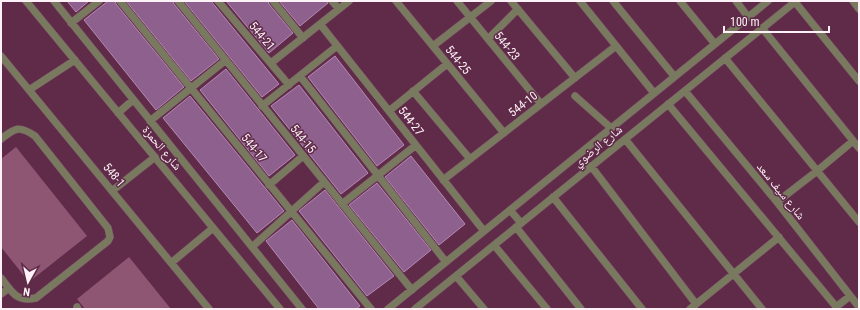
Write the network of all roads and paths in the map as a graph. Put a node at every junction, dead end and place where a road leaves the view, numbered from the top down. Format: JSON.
{"nodes":[{"id":1,"x":26,"y":1,"type":"edge"},
{"id":2,"x":54,"y":1,"type":"edge"},
{"id":3,"x":99,"y":1,"type":"edge"},
{"id":4,"x":120,"y":1,"type":"edge"},
{"id":5,"x":178,"y":1,"type":"edge"},
{"id":6,"x":218,"y":1,"type":"edge"},
{"id":7,"x":273,"y":1,"type":"edge"},
{"id":8,"x":332,"y":1,"type":"edge"},
{"id":9,"x":349,"y":1,"type":"edge"},
{"id":10,"x":396,"y":1,"type":"edge"},
{"id":11,"x":457,"y":1,"type":"edge"},
{"id":12,"x":491,"y":1,"type":"edge"},
{"id":13,"x":512,"y":1,"type":"edge"},
{"id":14,"x":580,"y":1,"type":"edge"},
{"id":15,"x":613,"y":1,"type":"edge"},
{"id":16,"x":680,"y":1,"type":"edge"},
{"id":17,"x":736,"y":1,"type":"edge"},
{"id":18,"x":768,"y":1,"type":"edge"},
{"id":19,"x":795,"y":1,"type":"edge"},
{"id":20,"x":853,"y":1,"type":"edge"},
{"id":21,"x":339,"y":9,"type":"junction"},
{"id":22,"x":518,"y":9,"type":"junction"},
{"id":23,"x":859,"y":9,"type":"edge"},
{"id":24,"x":470,"y":17,"type":"junction"},
{"id":25,"x":748,"y":17,"type":"junction"},
{"id":26,"x":71,"y":22,"type":"junction"},
{"id":27,"x":320,"y":24,"type":"junction"},
{"id":28,"x":762,"y":28,"type":"junction"},
{"id":29,"x":303,"y":38,"type":"junction"},
{"id":30,"x":488,"y":39,"type":"junction"},
{"id":31,"x":715,"y":44,"type":"junction"},
{"id":32,"x":337,"y":46,"type":"junction"},
{"id":33,"x":433,"y":46,"type":"junction"},
{"id":34,"x":616,"y":46,"type":"junction"},
{"id":35,"x":1,"y":56,"type":"edge"},
{"id":36,"x":725,"y":58,"type":"junction"},
{"id":37,"x":75,"y":60,"type":"junction"},
{"id":38,"x":226,"y":60,"type":"junction"},
{"id":39,"x":271,"y":64,"type":"junction"},
{"id":40,"x":447,"y":64,"type":"junction"},
{"id":41,"x":300,"y":76,"type":"junction"},
{"id":42,"x":674,"y":76,"type":"junction"},
{"id":43,"x":575,"y":78,"type":"junction"},
{"id":44,"x":859,"y":81,"type":"edge"},
{"id":45,"x":289,"y":85,"type":"junction"},
{"id":46,"x":191,"y":89,"type":"junction"},
{"id":47,"x":29,"y":90,"type":"junction"},
{"id":48,"x":414,"y":91,"type":"junction"},
{"id":49,"x":685,"y":91,"type":"junction"},
{"id":50,"x":654,"y":93,"type":"junction"},
{"id":51,"x":575,"y":96,"type":"dead end"},
{"id":52,"x":133,"y":100,"type":"junction"},
{"id":53,"x":541,"y":104,"type":"junction"},
{"id":54,"x":668,"y":104,"type":"junction"},
{"id":55,"x":262,"y":106,"type":"junction"},
{"id":56,"x":389,"y":111,"type":"junction"},
{"id":57,"x":118,"y":113,"type":"junction"},
{"id":58,"x":150,"y":121,"type":"junction"},
{"id":59,"x":611,"y":128,"type":"junction"},
{"id":60,"x":504,"y":133,"type":"junction"},
{"id":61,"x":1,"y":139,"type":"edge"},
{"id":62,"x":625,"y":139,"type":"junction"},
{"id":63,"x":853,"y":141,"type":"junction"},
{"id":64,"x":416,"y":145,"type":"junction"},
{"id":65,"x":859,"y":148,"type":"edge"},
{"id":66,"x":303,"y":156,"type":"junction"},
{"id":67,"x":155,"y":157,"type":"junction"},
{"id":68,"x":470,"y":159,"type":"junction"},
{"id":69,"x":591,"y":166,"type":"junction"},
{"id":70,"x":817,"y":171,"type":"junction"},
{"id":71,"x":378,"y":176,"type":"junction"},
{"id":72,"x":443,"y":180,"type":"junction"},
{"id":73,"x":324,"y":182,"type":"junction"},
{"id":74,"x":270,"y":185,"type":"junction"},
{"id":75,"x":112,"y":191,"type":"junction"},
{"id":76,"x":553,"y":197,"type":"junction"},
{"id":77,"x":777,"y":202,"type":"junction"},
{"id":78,"x":342,"y":204,"type":"junction"},
{"id":79,"x":510,"y":210,"type":"junction"},
{"id":80,"x":292,"y":212,"type":"junction"},
{"id":81,"x":859,"y":222,"type":"edge"},
{"id":82,"x":518,"y":225,"type":"junction"},
{"id":83,"x":213,"y":228,"type":"junction"},
{"id":84,"x":484,"y":231,"type":"junction"},
{"id":85,"x":779,"y":238,"type":"junction"},
{"id":86,"x":494,"y":245,"type":"junction"},
{"id":87,"x":252,"y":247,"type":"junction"},
{"id":88,"x":446,"y":262,"type":"junction"},
{"id":89,"x":171,"y":263,"type":"junction"},
{"id":90,"x":733,"y":274,"type":"junction"},
{"id":91,"x":456,"y":276,"type":"junction"},
{"id":92,"x":1,"y":278,"type":"edge"},
{"id":93,"x":9,"y":288,"type":"junction"},
{"id":94,"x":412,"y":290,"type":"junction"},
{"id":95,"x":1,"y":294,"type":"edge"},
{"id":96,"x":850,"y":296,"type":"junction"},
{"id":97,"x":423,"y":303,"type":"junction"},
{"id":98,"x":696,"y":304,"type":"junction"},
{"id":99,"x":859,"y":306,"type":"edge"},
{"id":100,"x":837,"y":308,"type":"edge"},
{"id":101,"x":209,"y":309,"type":"edge"},
{"id":102,"x":280,"y":309,"type":"edge"},
{"id":103,"x":302,"y":309,"type":"edge"},
{"id":104,"x":371,"y":309,"type":"edge"},
{"id":105,"x":388,"y":309,"type":"edge"},
{"id":106,"x":415,"y":309,"type":"edge"},
{"id":107,"x":428,"y":309,"type":"edge"},
{"id":108,"x":484,"y":309,"type":"edge"},
{"id":109,"x":546,"y":309,"type":"edge"},
{"id":110,"x":582,"y":309,"type":"edge"},
{"id":111,"x":642,"y":309,"type":"edge"},
{"id":112,"x":690,"y":309,"type":"edge"},
{"id":113,"x":762,"y":309,"type":"edge"}],
"edges":[{"from":1,"to":37,"type":"street","name":"شارع الحمزة"},
{"from":2,"to":26,"type":"street","name":"شارع الحمزة"},
{"from":3,"to":26,"type":"street"},
{"from":4,"to":46,"type":"street","name":"544-17"},
{"from":5,"to":38,"type":"street","name":"544-15"},
{"from":6,"to":39,"type":"street","name":"544-21"},
{"from":7,"to":29,"type":"street"},
{"from":8,"to":21,"type":"street"},
{"from":9,"to":21,"type":"street"},
{"from":10,"to":33,"type":"street","name":"544-25"},
{"from":11,"to":24,"type":"street","name":"544-23"},
{"from":12,"to":24,"type":"street"},
{"from":13,"to":22,"type":"street"},
{"from":14,"to":34,"type":"street"},
{"from":15,"to":42,"type":"street"},
{"from":16,"to":31,"type":"street"},
{"from":17,"to":25,"type":"street"},
{"from":18,"to":25,"type":"street","name":"شارع الرضوي"},
{"from":19,"to":28,"type":"street","name":"شارع الرضوي"},
{"from":19,"to":44,"type":"street"},
{"from":20,"to":23,"type":"street"},
{"from":21,"to":27,"type":"street"},
{"from":22,"to":30,"type":"street"},
{"from":22,"to":43,"type":"street"},
{"from":24,"to":30,"type":"street","name":"544-23"},
{"from":24,"to":33,"type":"street"},
{"from":25,"to":31,"type":"street","name":"شارع الرضوي"},
{"from":26,"to":52,"type":"street","name":"شارع الحمزة"},
{"from":27,"to":29,"type":"street"},
{"from":27,"to":32,"type":"street","name":"544-27"},
{"from":28,"to":36,"type":"street","name":"شارع الرضوي"},
{"from":28,"to":63,"type":"street"},
{"from":29,"to":39,"type":"street"},
{"from":30,"to":53,"type":"street","name":"544-23"},
{"from":31,"to":42,"type":"street","name":"شارع الرضوي"},
{"from":32,"to":41,"type":"street"},
{"from":32,"to":56,"type":"street","name":"544-27"},
{"from":33,"to":40,"type":"street","name":"544-25"},
{"from":34,"to":43,"type":"street","name":"544-10"},
{"from":34,"to":50,"type":"street"},
{"from":35,"to":47,"type":"street","name":"548-1"},
{"from":36,"to":49,"type":"street","name":"شارع الرضوي"},
{"from":36,"to":70,"type":"street"},
{"from":37,"to":47,"type":"street"},
{"from":37,"to":57,"type":"street","name":"شارع الحمزة"},
{"from":38,"to":46,"type":"street"},
{"from":38,"to":55,"type":"street","name":"544-15"},
{"from":39,"to":45,"type":"street","name":"544-21"},
{"from":40,"to":48,"type":"street"},
{"from":40,"to":60,"type":"street","name":"544-25"},
{"from":41,"to":45,"type":"street"},
{"from":41,"to":71,"type":"street"},
{"from":42,"to":50,"type":"street","name":"شارع الرضوي"},
{"from":43,"to":53,"type":"street","name":"544-10"},
{"from":45,"to":55,"type":"street"},
{"from":46,"to":58,"type":"street"},
{"from":46,"to":74,"type":"street","name":"544-17"},
{"from":47,"to":75,"type":"street","name":"548-1"},
{"from":48,"to":56,"type":"street"},
{"from":48,"to":68,"type":"street"},
{"from":49,"to":54,"type":"street","name":"شارع الرضوي"},
{"from":49,"to":77,"type":"street","name":"شارع سيف سعد"},
{"from":50,"to":59,"type":"street","name":"شارع الرضوي"},
{"from":51,"to":59,"type":"street"},
{"from":52,"to":57,"type":"street"},
{"from":52,"to":58,"type":"street","name":"شارع الحمزة"},
{"from":53,"to":60,"type":"street","name":"544-10"},
{"from":54,"to":62,"type":"street","name":"شارع الرضوي"},
{"from":54,"to":85,"type":"street"},
{"from":55,"to":66,"type":"street","name":"544-15"},
{"from":56,"to":64,"type":"street","name":"544-27"},
{"from":57,"to":67,"type":"street","name":"شارع الحمزة"},
{"from":58,"to":87,"type":"street","name":"شارع الحمزة"},
{"from":59,"to":79,"type":"street","name":"شارع الرضوي"},
{"from":60,"to":68,"type":"street","name":"544-10"},
{"from":61,"to":93,"type":"street"},
{"from":62,"to":69,"type":"street","name":"شارع الرضوي"},
{"from":62,"to":90,"type":"street"},
{"from":63,"to":65,"type":"street"},
{"from":63,"to":70,"type":"street"},
{"from":64,"to":71,"type":"street"},
{"from":64,"to":72,"type":"street","name":"544-27"},
{"from":66,"to":73,"type":"street","name":"544-15"},
{"from":66,"to":74,"type":"street"},
{"from":67,"to":75,"type":"street"},
{"from":67,"to":83,"type":"street","name":"شارع الحمزة"},
{"from":68,"to":72,"type":"street","name":"544-10"},
{"from":69,"to":76,"type":"street","name":"شارع الرضوي"},
{"from":69,"to":98,"type":"street"},
{"from":70,"to":77,"type":"street"},
{"from":70,"to":81,"type":"street"},
{"from":71,"to":78,"type":"street"},
{"from":71,"to":88,"type":"street"},
{"from":72,"to":84,"type":"street","name":"544-27"},
{"from":73,"to":78,"type":"street","name":"544-15"},
{"from":73,"to":80,"type":"street"},
{"from":74,"to":80,"type":"street","name":"544-17"},
{"from":75,"to":89,"type":"street","name":"548-1"},
{"from":76,"to":82,"type":"street","name":"شارع الرضوي"},
{"from":76,"to":111,"type":"street"},
{"from":77,"to":96,"type":"street","name":"شارع سيف سعد"},
{"from":78,"to":94,"type":"street","name":"544-15"},
{"from":79,"to":82,"type":"street"},
{"from":79,"to":84,"type":"street","name":"شارع الرضوي"},
{"from":80,"to":87,"type":"street"},
{"from":80,"to":104,"type":"street","name":"544-17"},
{"from":82,"to":86,"type":"street","name":"شارع الرضوي"},
{"from":82,"to":110,"type":"street"},
{"from":83,"to":89,"type":"street"},
{"from":83,"to":102,"type":"street","name":"شارع الحمزة"},
{"from":84,"to":88,"type":"street","name":"شارع الرضوي"},
{"from":85,"to":90,"type":"street"},
{"from":85,"to":100,"type":"street"},
{"from":86,"to":91,"type":"street","name":"شارع الرضوي"},
{"from":86,"to":109,"type":"street"},
{"from":87,"to":103,"type":"street","name":"شارع الحمزة"},
{"from":88,"to":94,"type":"street","name":"شارع الرضوي"},
{"from":89,"to":101,"type":"street","name":"548-1"},
{"from":90,"to":98,"type":"street"},
{"from":90,"to":113,"type":"street"},
{"from":91,"to":97,"type":"street","name":"شارع الرضوي"},
{"from":91,"to":108,"type":"street"},
{"from":92,"to":93,"type":"street"},
{"from":93,"to":95,"type":"street"},
{"from":94,"to":105,"type":"street","name":"شارع الرضوي"},
{"from":96,"to":99,"type":"street","name":"شارع سيف سعد"},
{"from":96,"to":100,"type":"street"},
{"from":97,"to":106,"type":"street","name":"شارع الرضوي"},
{"from":97,"to":107,"type":"street"},
{"from":98,"to":112,"type":"street"}]}
